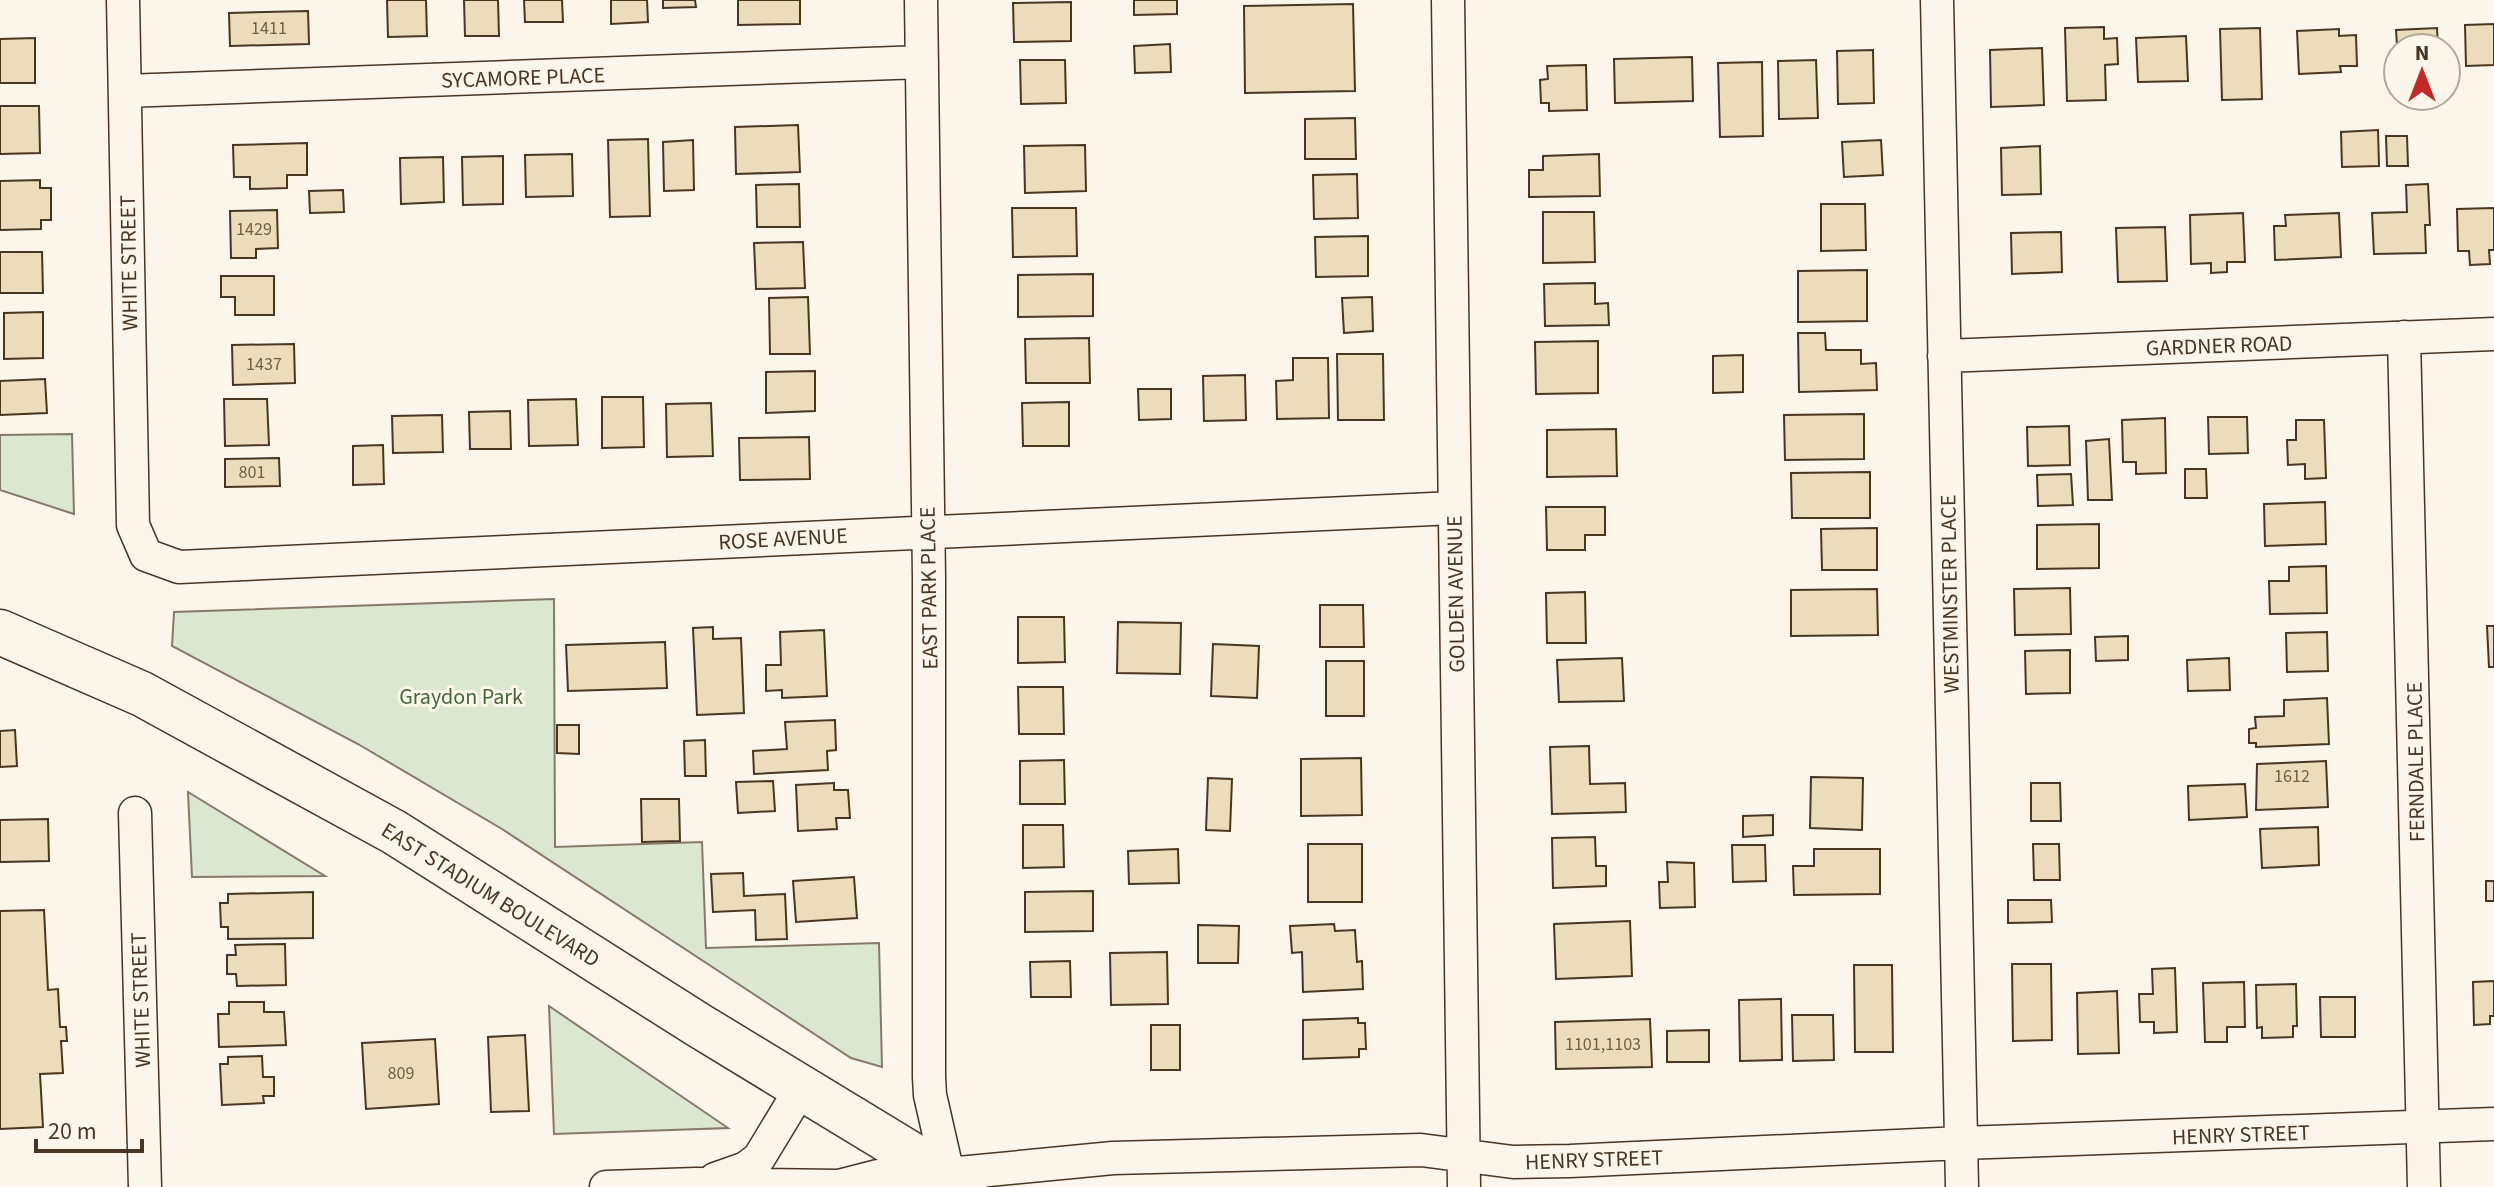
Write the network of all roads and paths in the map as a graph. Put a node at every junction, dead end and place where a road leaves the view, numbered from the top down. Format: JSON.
{"nodes":[{"id":1,"x":123,"y":0,"type":"edge"},
{"id":2,"x":921,"y":0,"type":"edge"},
{"id":3,"x":1448,"y":0,"type":"edge"},
{"id":4,"x":1937,"y":0,"type":"edge"},
{"id":5,"x":922,"y":62,"type":"junction"},
{"id":6,"x":125,"y":91,"type":"junction"},
{"id":7,"x":2494,"y":334,"type":"edge"},
{"id":8,"x":2404,"y":337,"type":"junction"},
{"id":9,"x":1944,"y":356,"type":"junction"},
{"id":10,"x":1454,"y":508,"type":"junction"},
{"id":11,"x":133,"y":525,"type":"joint"},
{"id":12,"x":927,"y":531,"type":"junction"},
{"id":13,"x":0,"y":632,"type":"edge"},
{"id":14,"x":135,"y":813,"type":"dead end"},
{"id":15,"x":802,"y":1087,"type":"junction"},
{"id":16,"x":2494,"y":1124,"type":"edge"},
{"id":17,"x":2423,"y":1127,"type":"junction"},
{"id":18,"x":1961,"y":1143,"type":"junction"},
{"id":19,"x":1464,"y":1171,"type":"edge"},
{"id":20,"x":957,"y":1181,"type":"edge"},
{"id":21,"x":696,"y":1184,"type":"junction"},
{"id":22,"x":145,"y":1187,"type":"edge"},
{"id":23,"x":606,"y":1187,"type":"edge"},
{"id":24,"x":1962,"y":1187,"type":"edge"},
{"id":25,"x":2424,"y":1187,"type":"edge"}],
"edges":[{"from":1,"to":6,"type":"street","name":"WHITE STREET"},
{"from":2,"to":5,"type":"street","name":"EAST PARK PLACE"},
{"from":3,"to":10,"type":"street","name":"GOLDEN AVENUE"},
{"from":4,"to":9,"type":"street","name":"WESTMINSTER PLACE"},
{"from":5,"to":6,"type":"street","name":"SYCAMORE PLACE"},
{"from":5,"to":12,"type":"street","name":"EAST PARK PLACE"},
{"from":6,"to":11,"type":"street","name":"WHITE STREET"},
{"from":7,"to":8,"type":"street","name":"GARDNER ROAD"},
{"from":8,"to":9,"type":"street","name":"GARDNER ROAD"},
{"from":8,"to":17,"type":"street","name":"FERNDALE PLACE"},
{"from":9,"to":18,"type":"street","name":"WESTMINSTER PLACE"},
{"from":10,"to":12,"type":"street","name":"ROSE AVENUE"},
{"from":10,"to":19,"type":"street","name":"GOLDEN AVENUE"},
{"from":11,"to":12,"type":"street","name":"ROSE AVENUE"},
{"from":12,"to":20,"type":"street","name":"EAST PARK PLACE"},
{"from":13,"to":15,"type":"main road","name":"EAST STADIUM BOULEVARD"},
{"from":14,"to":22,"type":"street","name":"WHITE STREET"},
{"from":15,"to":20,"type":"main road","name":"EAST STADIUM BOULEVARD"},
{"from":15,"to":21,"type":"street","name":"HENRY STREET"},
{"from":16,"to":17,"type":"street","name":"HENRY STREET"},
{"from":17,"to":18,"type":"street","name":"HENRY STREET"},
{"from":17,"to":25,"type":"street","name":"FERNDALE PLACE"},
{"from":18,"to":19,"type":"street","name":"HENRY STREET"},
{"from":18,"to":24,"type":"street","name":"WESTMINSTER PLACE"},
{"from":19,"to":20,"type":"street","name":"HENRY STREET"},
{"from":20,"to":21,"type":"street","name":"HENRY STREET"},
{"from":21,"to":23,"type":"street","name":"HENRY STREET"}]}
